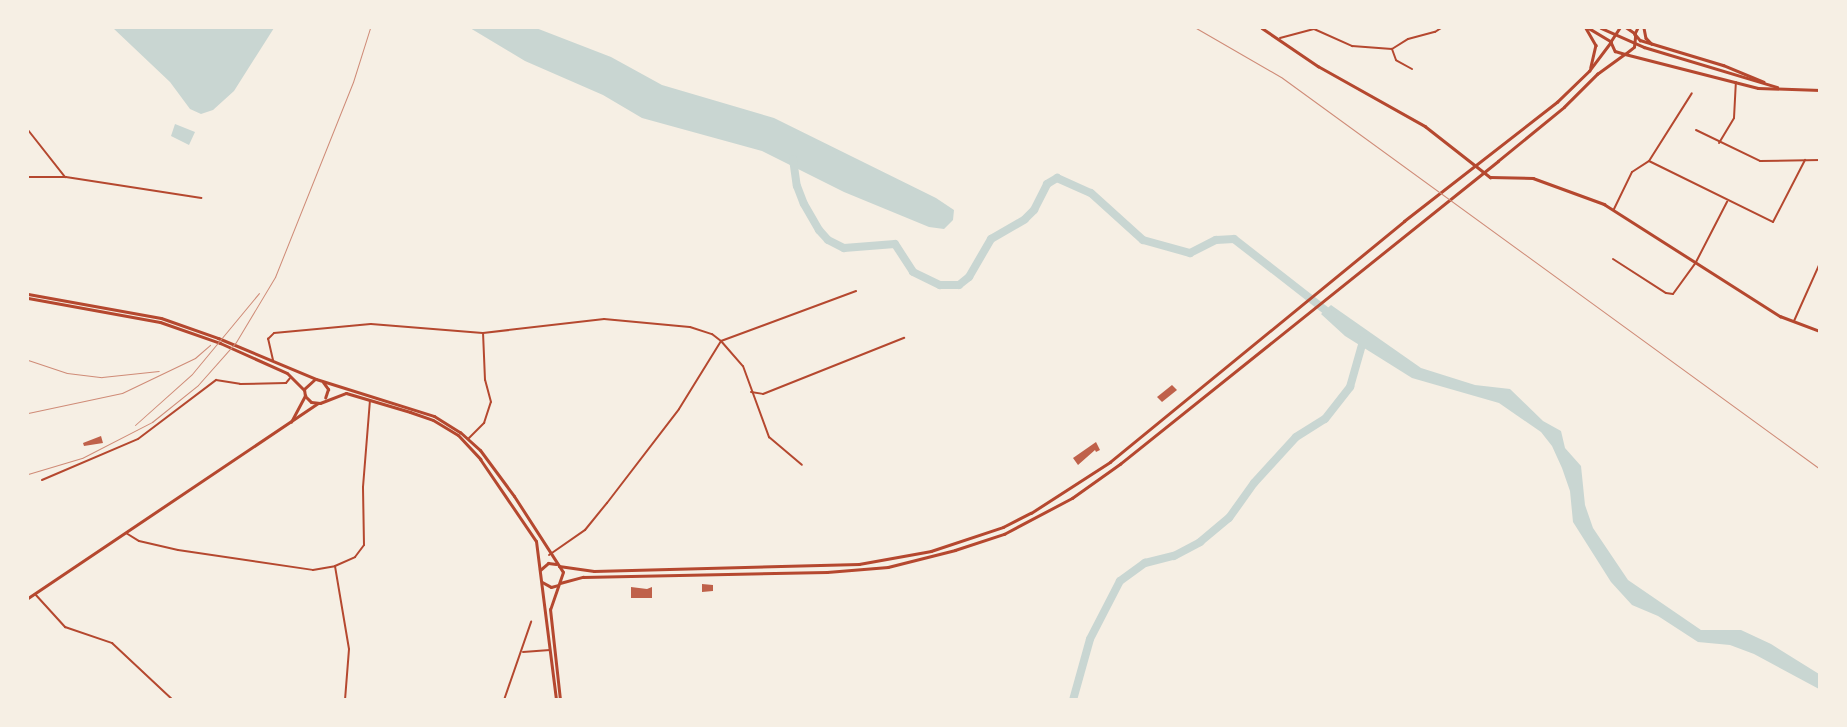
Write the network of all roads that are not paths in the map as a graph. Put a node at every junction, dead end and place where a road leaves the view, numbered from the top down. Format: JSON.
{"nodes":[{"id":1,"x":1262,"y":28,"type":"edge"},
{"id":2,"x":1440,"y":28,"type":"edge"},
{"id":3,"x":1587,"y":28,"type":"edge"},
{"id":4,"x":1602,"y":28,"type":"edge"},
{"id":5,"x":1620,"y":28,"type":"edge"},
{"id":6,"x":1626,"y":28,"type":"edge"},
{"id":7,"x":1638,"y":28,"type":"edge"},
{"id":8,"x":1644,"y":28,"type":"edge"},
{"id":9,"x":1635,"y":34,"type":"junction"},
{"id":10,"x":1280,"y":38,"type":"junction"},
{"id":11,"x":1611,"y":42,"type":"junction"},
{"id":12,"x":1654,"y":45,"type":"junction"},
{"id":13,"x":1392,"y":49,"type":"junction"},
{"id":14,"x":1625,"y":54,"type":"junction"},
{"id":15,"x":1412,"y":69,"type":"dead end"},
{"id":16,"x":1589,"y":71,"type":"junction"},
{"id":17,"x":1736,"y":82,"type":"junction"},
{"id":18,"x":1780,"y":88,"type":"junction"},
{"id":19,"x":1820,"y":90,"type":"edge"},
{"id":20,"x":1692,"y":93,"type":"dead end"},
{"id":21,"x":28,"y":130,"type":"edge"},
{"id":22,"x":1696,"y":130,"type":"dead end"},
{"id":23,"x":1720,"y":143,"type":"junction"},
{"id":24,"x":1805,"y":160,"type":"junction"},
{"id":25,"x":1820,"y":160,"type":"edge"},
{"id":26,"x":1648,"y":161,"type":"junction"},
{"id":27,"x":28,"y":177,"type":"edge"},
{"id":28,"x":66,"y":177,"type":"junction"},
{"id":29,"x":201,"y":198,"type":"dead end"},
{"id":30,"x":1727,"y":202,"type":"junction"},
{"id":31,"x":1614,"y":209,"type":"junction"},
{"id":32,"x":1613,"y":259,"type":"dead end"},
{"id":33,"x":1696,"y":262,"type":"junction"},
{"id":34,"x":1820,"y":264,"type":"edge"},
{"id":35,"x":856,"y":291,"type":"dead end"},
{"id":36,"x":28,"y":296,"type":"edge"},
{"id":37,"x":1794,"y":321,"type":"junction"},
{"id":38,"x":1820,"y":331,"type":"edge"},
{"id":39,"x":484,"y":333,"type":"junction"},
{"id":40,"x":904,"y":338,"type":"dead end"},
{"id":41,"x":721,"y":341,"type":"junction"},
{"id":42,"x":274,"y":362,"type":"junction"},
{"id":43,"x":292,"y":376,"type":"junction"},
{"id":44,"x":316,"y":379,"type":"junction"},
{"id":45,"x":322,"y":381,"type":"junction"},
{"id":46,"x":304,"y":391,"type":"junction"},
{"id":47,"x":751,"y":392,"type":"junction"},
{"id":48,"x":305,"y":396,"type":"junction"},
{"id":49,"x":325,"y":399,"type":"junction"},
{"id":50,"x":370,"y":400,"type":"junction"},
{"id":51,"x":320,"y":402,"type":"junction"},
{"id":52,"x":290,"y":423,"type":"junction"},
{"id":53,"x":468,"y":439,"type":"junction"},
{"id":54,"x":802,"y":465,"type":"dead end"},
{"id":55,"x":42,"y":480,"type":"dead end"},
{"id":56,"x":125,"y":532,"type":"junction"},
{"id":57,"x":550,"y":555,"type":"junction"},
{"id":58,"x":558,"y":565,"type":"junction"},
{"id":59,"x":335,"y":566,"type":"junction"},
{"id":60,"x":540,"y":570,"type":"junction"},
{"id":61,"x":541,"y":582,"type":"junction"},
{"id":62,"x":559,"y":584,"type":"junction"},
{"id":63,"x":34,"y":594,"type":"junction"},
{"id":64,"x":28,"y":598,"type":"edge"},
{"id":65,"x":531,"y":622,"type":"dead end"},
{"id":66,"x":550,"y":650,"type":"junction"},
{"id":67,"x":522,"y":652,"type":"junction"},
{"id":68,"x":173,"y":700,"type":"edge"},
{"id":69,"x":345,"y":700,"type":"edge"},
{"id":70,"x":504,"y":700,"type":"edge"},
{"id":71,"x":556,"y":700,"type":"edge"},
{"id":72,"x":560,"y":700,"type":"edge"}],
"edges":[{"from":1,"to":10,"type":"main road"},
{"from":2,"to":13,"type":"street"},
{"from":3,"to":11,"type":"main road"},
{"from":3,"to":16,"type":"main road"},
{"from":4,"to":18,"type":"main road"},
{"from":5,"to":11,"type":"main road"},
{"from":6,"to":9,"type":"main road"},
{"from":7,"to":9,"type":"main road"},
{"from":8,"to":12,"type":"main road"},
{"from":9,"to":12,"type":"main road"},
{"from":9,"to":14,"type":"main road"},
{"from":10,"to":13,"type":"street"},
{"from":10,"to":31,"type":"main road"},
{"from":11,"to":14,"type":"main road"},
{"from":11,"to":16,"type":"main road"},
{"from":12,"to":18,"type":"main road"},
{"from":13,"to":15,"type":"street"},
{"from":14,"to":17,"type":"main road"},
{"from":14,"to":62,"type":"main road"},
{"from":16,"to":58,"type":"main road"},
{"from":17,"to":18,"type":"main road"},
{"from":17,"to":23,"type":"street"},
{"from":18,"to":19,"type":"main road"},
{"from":20,"to":26,"type":"street"},
{"from":21,"to":28,"type":"street"},
{"from":22,"to":23,"type":"street"},
{"from":23,"to":24,"type":"street"},
{"from":24,"to":25,"type":"street"},
{"from":24,"to":30,"type":"street"},
{"from":26,"to":30,"type":"street"},
{"from":26,"to":31,"type":"street"},
{"from":27,"to":28,"type":"street"},
{"from":28,"to":29,"type":"street"},
{"from":30,"to":33,"type":"street"},
{"from":31,"to":33,"type":"main road"},
{"from":32,"to":33,"type":"street"},
{"from":33,"to":37,"type":"main road"},
{"from":34,"to":37,"type":"street"},
{"from":35,"to":41,"type":"street"},
{"from":36,"to":42,"type":"main road"},
{"from":36,"to":43,"type":"main road"},
{"from":37,"to":38,"type":"main road"},
{"from":39,"to":41,"type":"street"},
{"from":39,"to":42,"type":"street"},
{"from":39,"to":53,"type":"street"},
{"from":40,"to":47,"type":"street"},
{"from":41,"to":47,"type":"street"},
{"from":41,"to":57,"type":"street"},
{"from":42,"to":44,"type":"main road"},
{"from":43,"to":46,"type":"main road"},
{"from":43,"to":55,"type":"street"},
{"from":44,"to":45,"type":"main road"},
{"from":44,"to":46,"type":"main road"},
{"from":45,"to":49,"type":"main road"},
{"from":45,"to":53,"type":"main road"},
{"from":46,"to":48,"type":"main road"},
{"from":47,"to":54,"type":"street"},
{"from":48,"to":51,"type":"main road"},
{"from":48,"to":52,"type":"main road"},
{"from":49,"to":50,"type":"main road"},
{"from":49,"to":51,"type":"main road"},
{"from":50,"to":59,"type":"street"},
{"from":50,"to":60,"type":"main road"},
{"from":51,"to":52,"type":"main road"},
{"from":52,"to":56,"type":"main road"},
{"from":53,"to":57,"type":"main road"},
{"from":56,"to":59,"type":"street"},
{"from":56,"to":63,"type":"main road"},
{"from":57,"to":58,"type":"main road"},
{"from":58,"to":60,"type":"main road"},
{"from":58,"to":62,"type":"main road"},
{"from":59,"to":69,"type":"street"},
{"from":60,"to":61,"type":"main road"},
{"from":61,"to":62,"type":"main road"},
{"from":61,"to":66,"type":"main road"},
{"from":62,"to":72,"type":"main road"},
{"from":63,"to":64,"type":"main road"},
{"from":63,"to":68,"type":"street"},
{"from":65,"to":67,"type":"street"},
{"from":66,"to":67,"type":"street"},
{"from":66,"to":71,"type":"main road"},
{"from":67,"to":70,"type":"street"}]}
